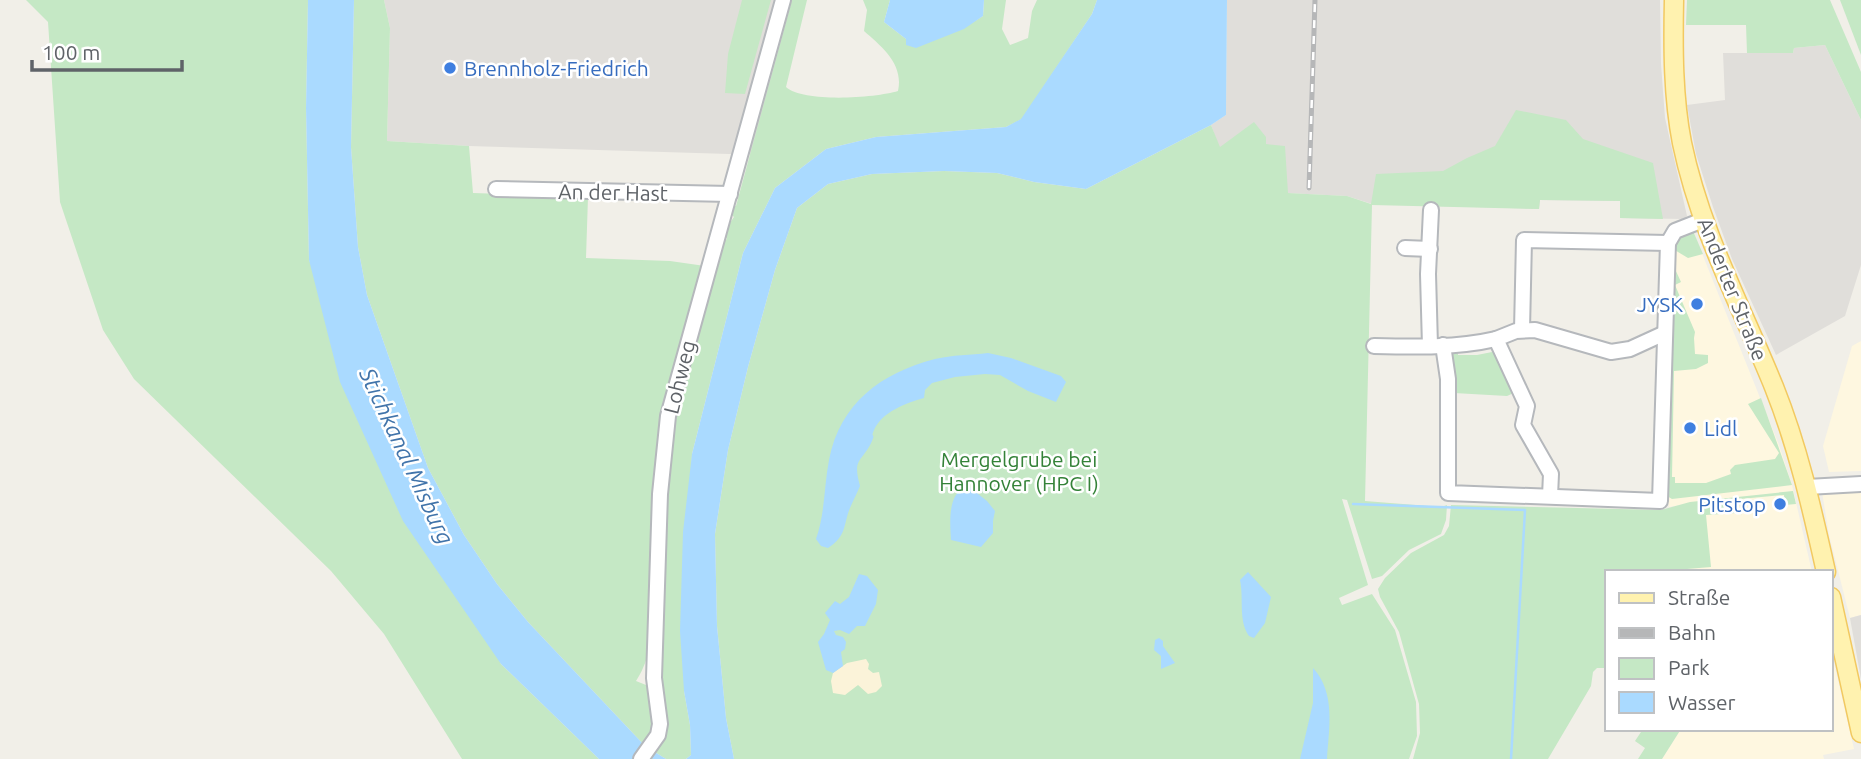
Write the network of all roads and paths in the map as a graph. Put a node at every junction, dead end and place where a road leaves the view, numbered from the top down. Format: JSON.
{"nodes":[{"id":1,"x":783,"y":0,"type":"edge"},
{"id":2,"x":1674,"y":0,"type":"edge"},
{"id":3,"x":496,"y":189,"type":"dead end"},
{"id":4,"x":730,"y":194,"type":"junction"},
{"id":5,"x":1431,"y":210,"type":"dead end"},
{"id":6,"x":1703,"y":220,"type":"junction"},
{"id":7,"x":1668,"y":243,"type":"junction"},
{"id":8,"x":1405,"y":248,"type":"dead end"},
{"id":9,"x":1430,"y":249,"type":"junction"},
{"id":10,"x":1522,"y":330,"type":"junction"},
{"id":11,"x":1665,"y":333,"type":"junction"},
{"id":12,"x":1496,"y":339,"type":"junction"},
{"id":13,"x":1374,"y":346,"type":"dead end"},
{"id":14,"x":1436,"y":346,"type":"junction"},
{"id":15,"x":1861,"y":484,"type":"edge"},
{"id":16,"x":1807,"y":487,"type":"junction"},
{"id":17,"x":1550,"y":496,"type":"junction"},
{"id":18,"x":1826,"y":570,"type":"edge"},
{"id":19,"x":1833,"y":606,"type":"edge"},
{"id":20,"x":1861,"y":733,"type":"edge"},
{"id":21,"x":641,"y":759,"type":"edge"}],
"edges":[{"from":1,"to":4,"type":"street","name":"Lohweg"},
{"from":2,"to":6,"type":"main road","name":"Anderter Straße"},
{"from":3,"to":4,"type":"street","name":"An der Hast"},
{"from":4,"to":21,"type":"street","name":"Lohweg"},
{"from":5,"to":9,"type":"street"},
{"from":6,"to":7,"type":"street"},
{"from":6,"to":16,"type":"main road","name":"Anderter Straße"},
{"from":7,"to":10,"type":"street"},
{"from":7,"to":11,"type":"street"},
{"from":8,"to":9,"type":"street"},
{"from":9,"to":14,"type":"street"},
{"from":10,"to":11,"type":"street"},
{"from":10,"to":12,"type":"street"},
{"from":11,"to":17,"type":"street"},
{"from":12,"to":14,"type":"street"},
{"from":12,"to":17,"type":"street"},
{"from":13,"to":14,"type":"street"},
{"from":14,"to":17,"type":"street"},
{"from":15,"to":16,"type":"street"},
{"from":16,"to":18,"type":"main road","name":"Anderter Straße"},
{"from":19,"to":20,"type":"main road"}]}
